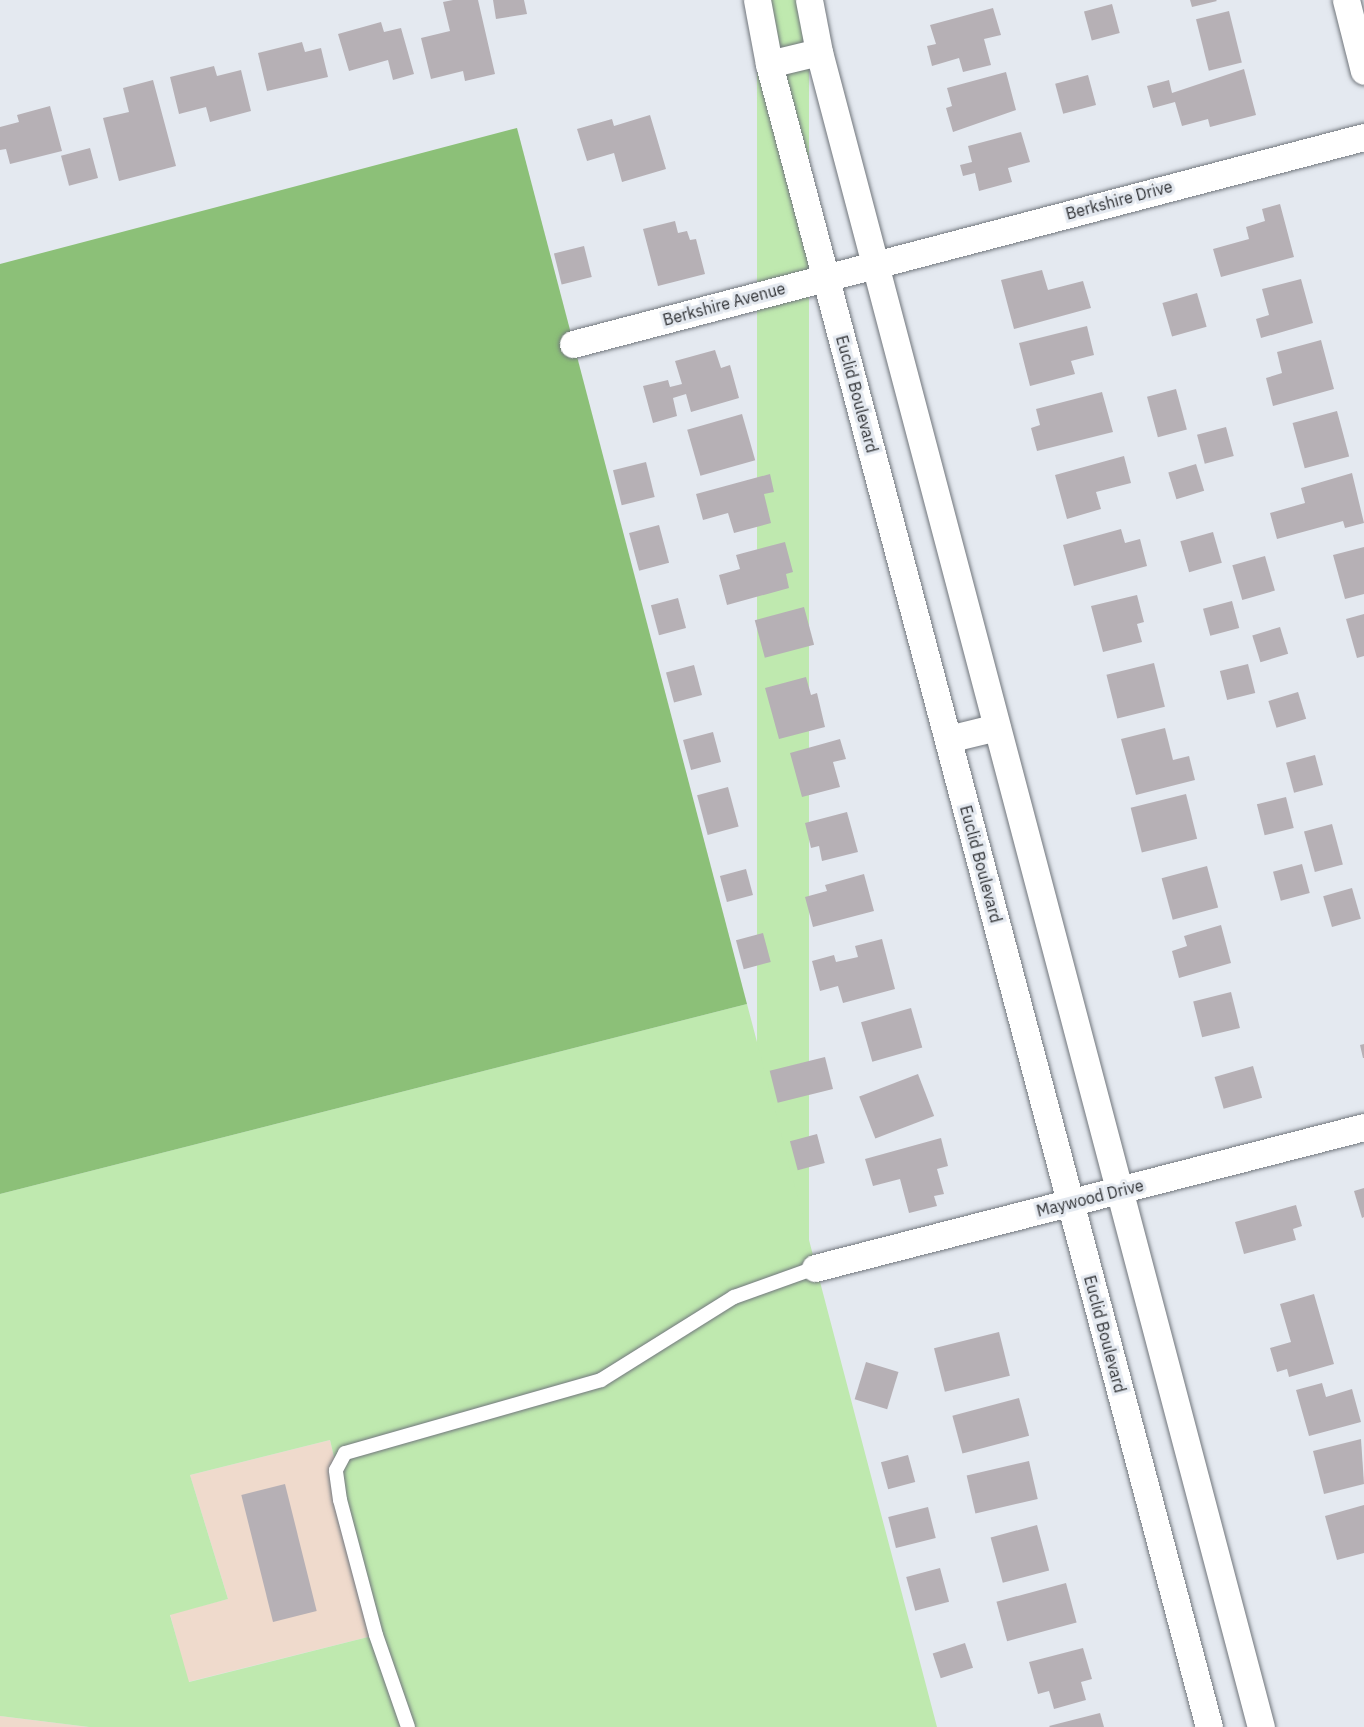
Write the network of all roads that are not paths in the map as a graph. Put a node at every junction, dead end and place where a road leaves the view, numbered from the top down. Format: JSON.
{"nodes":[{"id":1,"x":757,"y":0,"type":"edge"},
{"id":2,"x":809,"y":0,"type":"edge"},
{"id":3,"x":1346,"y":0,"type":"edge"},
{"id":4,"x":819,"y":52,"type":"junction"},
{"id":5,"x":770,"y":64,"type":"junction"},
{"id":6,"x":1364,"y":71,"type":"edge"},
{"id":7,"x":1364,"y":137,"type":"edge"},
{"id":8,"x":874,"y":264,"type":"junction"},
{"id":9,"x":826,"y":277,"type":"junction"},
{"id":10,"x":573,"y":344,"type":"dead end"},
{"id":11,"x":997,"y":727,"type":"junction"},
{"id":12,"x":948,"y":739,"type":"junction"},
{"id":13,"x":1364,"y":1126,"type":"edge"},
{"id":14,"x":1119,"y":1190,"type":"junction"},
{"id":15,"x":1071,"y":1203,"type":"junction"},
{"id":16,"x":815,"y":1269,"type":"joint"},
{"id":17,"x":408,"y":1727,"type":"edge"},
{"id":18,"x":1209,"y":1727,"type":"edge"},
{"id":19,"x":1261,"y":1727,"type":"edge"}],
"edges":[{"from":1,"to":5,"type":"street","name":"Euclid Boulevard"},
{"from":2,"to":4,"type":"street"},
{"from":3,"to":6,"type":"street"},
{"from":4,"to":5,"type":"street"},
{"from":4,"to":8,"type":"street"},
{"from":5,"to":9,"type":"street","name":"Euclid Boulevard"},
{"from":7,"to":8,"type":"street","name":"Berkshire Drive"},
{"from":8,"to":9,"type":"street","name":"Berkshire Avenue"},
{"from":8,"to":11,"type":"street"},
{"from":9,"to":10,"type":"street","name":"Berkshire Avenue"},
{"from":9,"to":12,"type":"street","name":"Euclid Boulevard"},
{"from":11,"to":12,"type":"street"},
{"from":11,"to":14,"type":"street"},
{"from":12,"to":15,"type":"street","name":"Euclid Boulevard"},
{"from":13,"to":14,"type":"street","name":"Maywood Drive"},
{"from":14,"to":15,"type":"street","name":"Maywood Drive"},
{"from":14,"to":19,"type":"street"},
{"from":15,"to":16,"type":"street","name":"Maywood Drive"},
{"from":15,"to":18,"type":"street","name":"Euclid Boulevard"},
{"from":16,"to":17,"type":"lane"}]}
